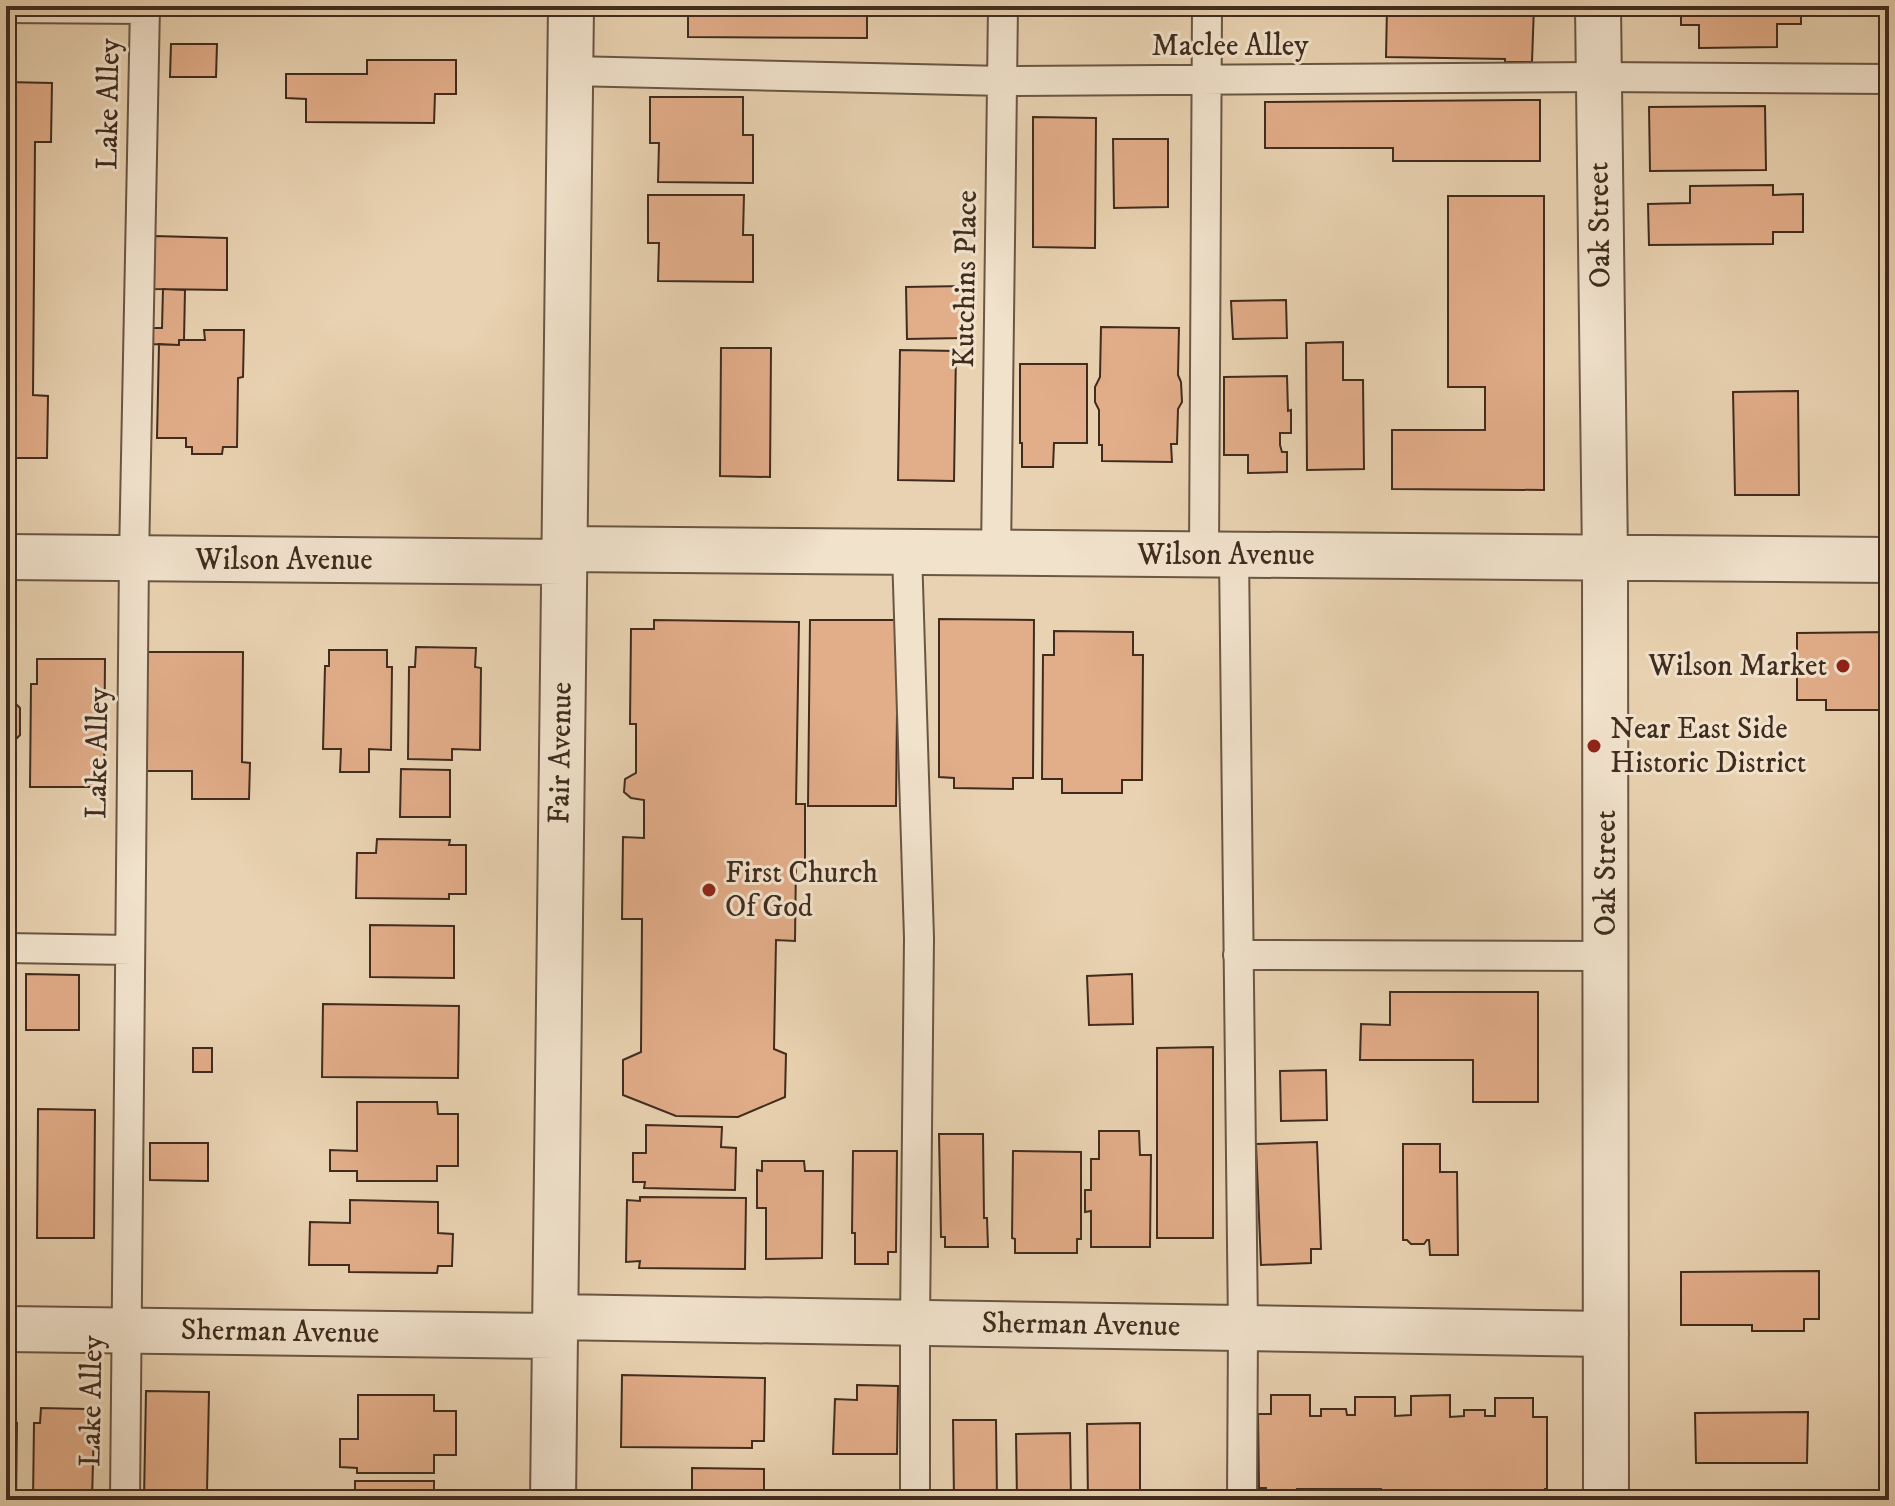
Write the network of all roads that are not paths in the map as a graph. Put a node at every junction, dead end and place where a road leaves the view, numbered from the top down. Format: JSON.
{"nodes":[{"id":1,"x":571,"y":6,"type":"edge"},
{"id":2,"x":1003,"y":6,"type":"edge"},
{"id":3,"x":1207,"y":6,"type":"edge"},
{"id":4,"x":1598,"y":6,"type":"edge"},
{"id":5,"x":6,"y":8,"type":"edge"},
{"id":6,"x":145,"y":8,"type":"edge"},
{"id":7,"x":571,"y":71,"type":"junction"},
{"id":8,"x":1597,"y":77,"type":"junction"},
{"id":9,"x":1889,"y":79,"type":"edge"},
{"id":10,"x":1206,"y":80,"type":"junction"},
{"id":11,"x":1003,"y":81,"type":"junction"},
{"id":12,"x":907,"y":552,"type":"junction"},
{"id":13,"x":996,"y":553,"type":"junction"},
{"id":14,"x":1219,"y":555,"type":"junction"},
{"id":15,"x":563,"y":556,"type":"junction"},
{"id":16,"x":6,"y":557,"type":"edge"},
{"id":17,"x":134,"y":558,"type":"junction"},
{"id":18,"x":1605,"y":558,"type":"junction"},
{"id":19,"x":1889,"y":560,"type":"edge"},
{"id":20,"x":6,"y":948,"type":"edge"},
{"id":21,"x":130,"y":950,"type":"junction"},
{"id":22,"x":1238,"y":955,"type":"junction"},
{"id":23,"x":1606,"y":956,"type":"junction"},
{"id":24,"x":915,"y":1322,"type":"junction"},
{"id":25,"x":555,"y":1326,"type":"junction"},
{"id":26,"x":1243,"y":1328,"type":"junction"},
{"id":27,"x":6,"y":1329,"type":"edge"},
{"id":28,"x":127,"y":1330,"type":"junction"},
{"id":29,"x":1606,"y":1334,"type":"junction"},
{"id":30,"x":125,"y":1500,"type":"edge"},
{"id":31,"x":553,"y":1500,"type":"edge"},
{"id":32,"x":915,"y":1500,"type":"edge"},
{"id":33,"x":1242,"y":1500,"type":"edge"},
{"id":34,"x":1606,"y":1500,"type":"edge"}],
"edges":[{"from":1,"to":7,"type":"street","name":"Fair Avenue"},
{"from":2,"to":11,"type":"lane","name":"Kutchins Place"},
{"from":3,"to":10,"type":"lane"},
{"from":4,"to":8,"type":"street","name":"Oak Street"},
{"from":5,"to":6,"type":"lane"},
{"from":6,"to":17,"type":"lane","name":"Lake Alley"},
{"from":7,"to":11,"type":"lane","name":"Maclee Alley"},
{"from":7,"to":15,"type":"street","name":"Fair Avenue"},
{"from":8,"to":9,"type":"lane","name":"Maclee Alley"},
{"from":8,"to":10,"type":"lane","name":"Maclee Alley"},
{"from":8,"to":18,"type":"street","name":"Oak Street"},
{"from":10,"to":11,"type":"lane","name":"Maclee Alley"},
{"from":10,"to":14,"type":"lane"},
{"from":11,"to":13,"type":"lane","name":"Kutchins Place"},
{"from":12,"to":13,"type":"street","name":"Wilson Avenue"},
{"from":12,"to":15,"type":"street","name":"Wilson Avenue"},
{"from":12,"to":24,"type":"lane"},
{"from":13,"to":14,"type":"street","name":"Wilson Avenue"},
{"from":14,"to":18,"type":"street","name":"Wilson Avenue"},
{"from":14,"to":22,"type":"lane"},
{"from":15,"to":17,"type":"street","name":"Wilson Avenue"},
{"from":15,"to":25,"type":"street","name":"Fair Avenue"},
{"from":16,"to":17,"type":"street","name":"Wilson Avenue"},
{"from":17,"to":21,"type":"lane","name":"Lake Alley"},
{"from":18,"to":19,"type":"street","name":"Wilson Avenue"},
{"from":18,"to":23,"type":"street","name":"Oak Street"},
{"from":20,"to":21,"type":"lane"},
{"from":21,"to":28,"type":"lane","name":"Lake Alley"},
{"from":22,"to":23,"type":"lane"},
{"from":22,"to":26,"type":"lane"},
{"from":23,"to":29,"type":"street","name":"Oak Street"},
{"from":24,"to":25,"type":"street","name":"Sherman Avenue"},
{"from":24,"to":26,"type":"street","name":"Sherman Avenue"},
{"from":24,"to":32,"type":"lane"},
{"from":25,"to":28,"type":"street","name":"Sherman Avenue"},
{"from":25,"to":31,"type":"street","name":"Fair Avenue"},
{"from":26,"to":29,"type":"street","name":"Sherman Avenue"},
{"from":26,"to":33,"type":"lane"},
{"from":27,"to":28,"type":"street","name":"Sherman Avenue"},
{"from":28,"to":30,"type":"lane","name":"Lake Alley"},
{"from":29,"to":34,"type":"street","name":"Oak Street"}]}
